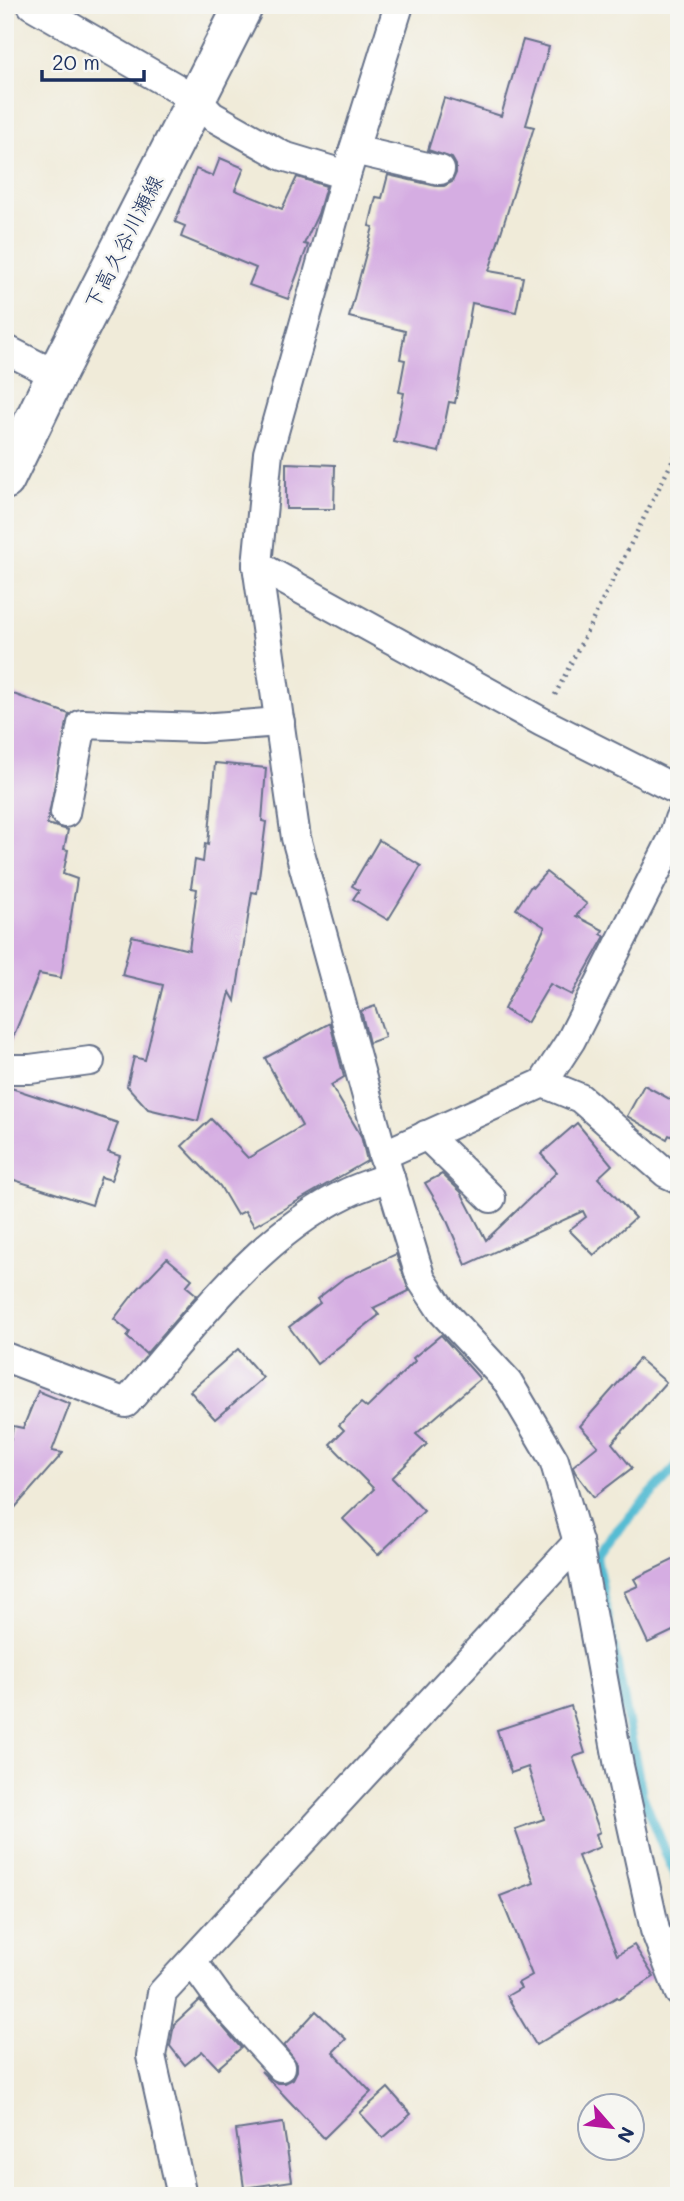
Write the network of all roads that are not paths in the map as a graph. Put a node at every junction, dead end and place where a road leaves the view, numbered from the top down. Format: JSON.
{"nodes":[{"id":1,"x":33,"y":5,"type":"edge"},
{"id":2,"x":244,"y":5,"type":"edge"},
{"id":3,"x":399,"y":5,"type":"edge"},
{"id":4,"x":197,"y":100,"type":"junction"},
{"id":5,"x":350,"y":163,"type":"junction"},
{"id":6,"x":440,"y":170,"type":"dead end"},
{"id":7,"x":5,"y":349,"type":"edge"},
{"id":8,"x":56,"y":375,"type":"junction"},
{"id":9,"x":5,"y":480,"type":"edge"},
{"id":10,"x":257,"y":565,"type":"junction"},
{"id":11,"x":280,"y":722,"type":"junction"},
{"id":12,"x":679,"y":792,"type":"edge"},
{"id":13,"x":65,"y":813,"type":"dead end"},
{"id":14,"x":679,"y":819,"type":"edge"},
{"id":15,"x":90,"y":1061,"type":"dead end"},
{"id":16,"x":5,"y":1069,"type":"edge"},
{"id":17,"x":543,"y":1083,"type":"junction"},
{"id":18,"x":426,"y":1135,"type":"junction"},
{"id":19,"x":387,"y":1166,"type":"junction"},
{"id":20,"x":679,"y":1179,"type":"edge"},
{"id":21,"x":491,"y":1198,"type":"dead end"},
{"id":22,"x":5,"y":1357,"type":"edge"},
{"id":23,"x":578,"y":1542,"type":"junction"},
{"id":24,"x":192,"y":1961,"type":"junction"},
{"id":25,"x":679,"y":1992,"type":"edge"},
{"id":26,"x":281,"y":2067,"type":"dead end"},
{"id":27,"x":182,"y":2196,"type":"edge"}],
"edges":[{"from":1,"to":4,"type":"street"},
{"from":2,"to":4,"type":"main road","name":"下高久谷川瀬線"},
{"from":3,"to":5,"type":"street"},
{"from":4,"to":5,"type":"street"},
{"from":4,"to":8,"type":"main road","name":"下高久谷川瀬線"},
{"from":5,"to":6,"type":"street"},
{"from":5,"to":10,"type":"street"},
{"from":7,"to":8,"type":"street"},
{"from":8,"to":9,"type":"main road","name":"下高久谷川瀬線"},
{"from":10,"to":11,"type":"street"},
{"from":10,"to":12,"type":"street"},
{"from":11,"to":13,"type":"street"},
{"from":11,"to":19,"type":"street"},
{"from":14,"to":17,"type":"street"},
{"from":15,"to":16,"type":"street"},
{"from":17,"to":18,"type":"street"},
{"from":17,"to":20,"type":"street"},
{"from":18,"to":19,"type":"street"},
{"from":18,"to":21,"type":"street"},
{"from":19,"to":22,"type":"street"},
{"from":19,"to":23,"type":"street"},
{"from":23,"to":24,"type":"street"},
{"from":23,"to":25,"type":"street"},
{"from":24,"to":26,"type":"street"},
{"from":24,"to":27,"type":"street"}]}
